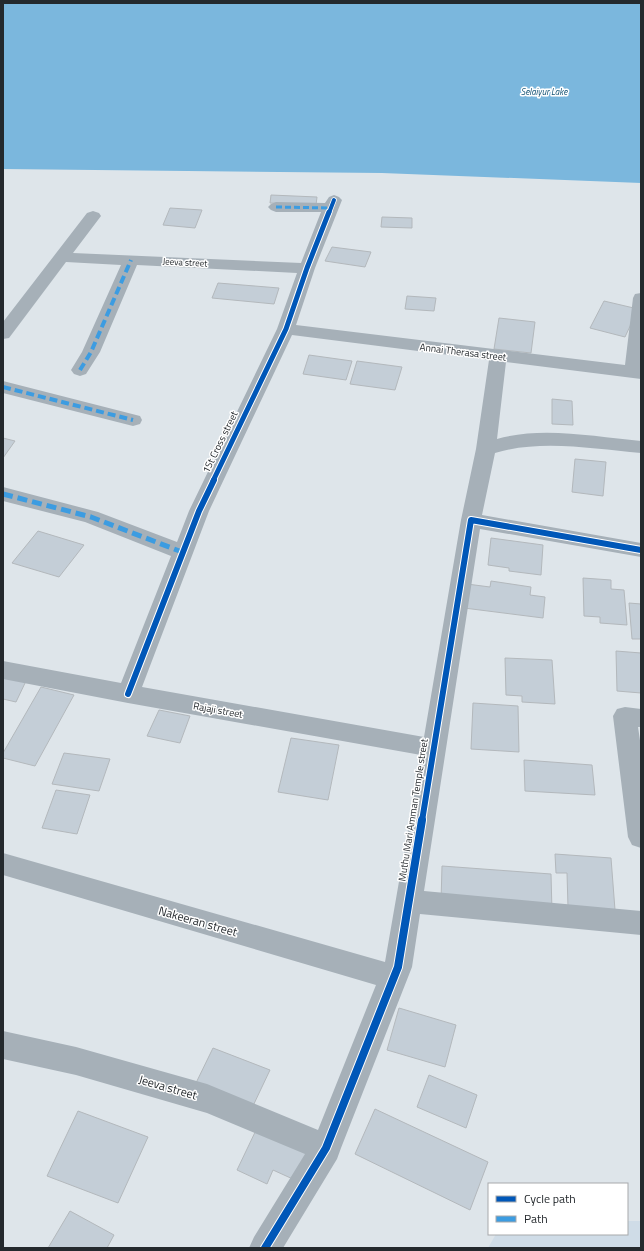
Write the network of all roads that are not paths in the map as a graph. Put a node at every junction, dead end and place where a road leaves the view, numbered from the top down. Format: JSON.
{"nodes":[{"id":1,"x":276,"y":207,"type":"dead end"},
{"id":2,"x":93,"y":216,"type":"dead end"},
{"id":3,"x":62,"y":257,"type":"junction"},
{"id":4,"x":131,"y":260,"type":"junction"},
{"id":5,"x":307,"y":268,"type":"junction"},
{"id":6,"x":641,"y":298,"type":"edge"},
{"id":7,"x":286,"y":329,"type":"junction"},
{"id":8,"x":3,"y":334,"type":"edge"},
{"id":9,"x":498,"y":356,"type":"junction"},
{"id":10,"x":80,"y":370,"type":"dead end"},
{"id":11,"x":637,"y":373,"type":"edge"},
{"id":12,"x":3,"y":387,"type":"edge"},
{"id":13,"x":133,"y":420,"type":"dead end"},
{"id":14,"x":641,"y":447,"type":"edge"},
{"id":15,"x":486,"y":449,"type":"junction"},
{"id":16,"x":3,"y":494,"type":"edge"},
{"id":17,"x":471,"y":520,"type":"junction"},
{"id":18,"x":641,"y":550,"type":"edge"},
{"id":19,"x":182,"y":552,"type":"junction"},
{"id":20,"x":3,"y":670,"type":"edge"},
{"id":21,"x":128,"y":694,"type":"junction"},
{"id":22,"x":641,"y":718,"type":"edge"},
{"id":23,"x":434,"y":748,"type":"junction"},
{"id":24,"x":641,"y":837,"type":"edge"},
{"id":25,"x":3,"y":864,"type":"edge"},
{"id":26,"x":409,"y":901,"type":"junction"},
{"id":27,"x":641,"y":922,"type":"edge"},
{"id":28,"x":393,"y":977,"type":"junction"},
{"id":29,"x":3,"y":1045,"type":"edge"},
{"id":30,"x":326,"y":1148,"type":"junction"},
{"id":31,"x":265,"y":1248,"type":"edge"}],
"edges":[{"from":1,"to":5,"type":"street","name":"1St Cross street"},
{"from":2,"to":3,"type":"street"},
{"from":3,"to":4,"type":"street","name":"Jeeva street"},
{"from":3,"to":8,"type":"street"},
{"from":4,"to":5,"type":"street","name":"Jeeva street"},
{"from":4,"to":10,"type":"street"},
{"from":5,"to":7,"type":"street","name":"1St Cross street"},
{"from":6,"to":11,"type":"street"},
{"from":7,"to":9,"type":"street","name":"Annai Therasa street"},
{"from":7,"to":19,"type":"street","name":"1St Cross street"},
{"from":9,"to":11,"type":"street","name":"Annai Therasa street"},
{"from":9,"to":15,"type":"street","name":"Muthu Mari Amman Temple street"},
{"from":12,"to":13,"type":"street"},
{"from":14,"to":15,"type":"street"},
{"from":15,"to":17,"type":"street","name":"Muthu Mari Amman Temple street"},
{"from":16,"to":19,"type":"street"},
{"from":17,"to":18,"type":"street"},
{"from":17,"to":23,"type":"street","name":"Muthu Mari Amman Temple street"},
{"from":19,"to":21,"type":"street","name":"1St Cross street"},
{"from":20,"to":21,"type":"street","name":"Rajaji street"},
{"from":21,"to":23,"type":"street","name":"Rajaji street"},
{"from":22,"to":24,"type":"street"},
{"from":23,"to":26,"type":"street","name":"Muthu Mari Amman Temple street"},
{"from":25,"to":28,"type":"street","name":"Nakeeran street"},
{"from":26,"to":27,"type":"street"},
{"from":26,"to":28,"type":"street","name":"Muthu Mari Amman Temple street"},
{"from":28,"to":30,"type":"street","name":"Muthu Mari Amman Temple street"},
{"from":29,"to":30,"type":"street","name":"Jeeva street"},
{"from":30,"to":31,"type":"street","name":"Muthu Mari Amman Temple street"}]}
